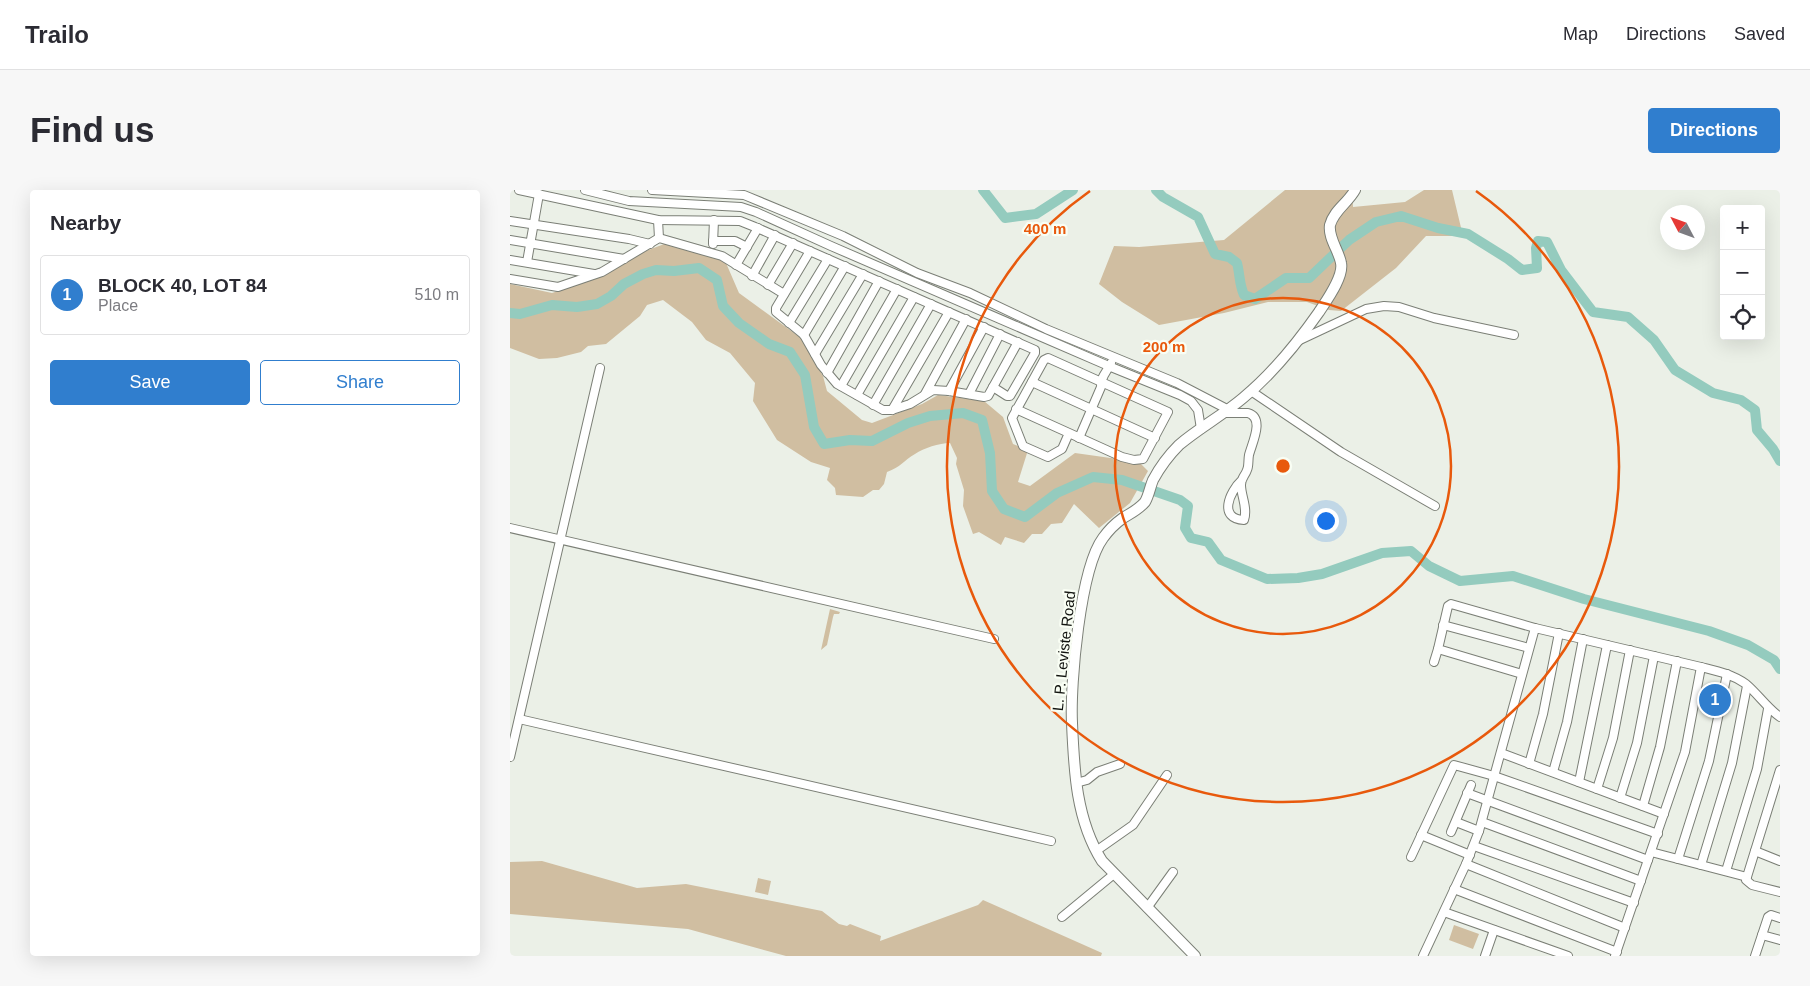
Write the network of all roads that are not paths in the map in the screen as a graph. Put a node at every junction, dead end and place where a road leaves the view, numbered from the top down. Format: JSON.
{"nodes":[{"id":1,"x":519,"y":190,"type":"edge"},
{"id":2,"x":585,"y":190,"type":"edge"},
{"id":3,"x":652,"y":190,"type":"edge"},
{"id":4,"x":1355,"y":190,"type":"edge"},
{"id":5,"x":539,"y":194,"type":"junction"},
{"id":6,"x":658,"y":220,"type":"junction"},
{"id":7,"x":714,"y":220,"type":"junction"},
{"id":8,"x":510,"y":221,"type":"edge"},
{"id":9,"x":807,"y":221,"type":"junction"},
{"id":10,"x":534,"y":224,"type":"junction"},
{"id":11,"x":758,"y":228,"type":"junction"},
{"id":12,"x":802,"y":233,"type":"junction"},
{"id":13,"x":775,"y":236,"type":"junction"},
{"id":14,"x":659,"y":238,"type":"junction"},
{"id":15,"x":510,"y":240,"type":"edge"},
{"id":16,"x":713,"y":241,"type":"junction"},
{"id":17,"x":530,"y":244,"type":"junction"},
{"id":18,"x":650,"y":244,"type":"junction"},
{"id":19,"x":795,"y":244,"type":"junction"},
{"id":20,"x":747,"y":247,"type":"junction"},
{"id":21,"x":810,"y":251,"type":"junction"},
{"id":22,"x":713,"y":253,"type":"junction"},
{"id":23,"x":624,"y":259,"type":"junction"},
{"id":24,"x":828,"y":259,"type":"junction"},
{"id":25,"x":510,"y":260,"type":"edge"},
{"id":26,"x":527,"y":262,"type":"junction"},
{"id":27,"x":736,"y":265,"type":"junction"},
{"id":28,"x":845,"y":266,"type":"junction"},
{"id":29,"x":595,"y":274,"type":"junction"},
{"id":30,"x":863,"y":274,"type":"junction"},
{"id":31,"x":752,"y":276,"type":"junction"},
{"id":32,"x":510,"y":279,"type":"edge"},
{"id":33,"x":879,"y":281,"type":"junction"},
{"id":34,"x":768,"y":285,"type":"junction"},
{"id":35,"x":897,"y":289,"type":"junction"},
{"id":36,"x":784,"y":294,"type":"junction"},
{"id":37,"x":914,"y":297,"type":"junction"},
{"id":38,"x":931,"y":304,"type":"junction"},
{"id":39,"x":948,"y":312,"type":"junction"},
{"id":40,"x":966,"y":319,"type":"junction"},
{"id":41,"x":789,"y":323,"type":"junction"},
{"id":42,"x":984,"y":327,"type":"junction"},
{"id":43,"x":1000,"y":334,"type":"junction"},
{"id":44,"x":1514,"y":335,"type":"dead end"},
{"id":45,"x":804,"y":336,"type":"junction"},
{"id":46,"x":1018,"y":342,"type":"junction"},
{"id":47,"x":1296,"y":342,"type":"junction"},
{"id":48,"x":815,"y":354,"type":"junction"},
{"id":49,"x":1113,"y":357,"type":"junction"},
{"id":50,"x":600,"y":368,"type":"dead end"},
{"id":51,"x":1109,"y":368,"type":"junction"},
{"id":52,"x":827,"y":373,"type":"junction"},
{"id":53,"x":1032,"y":382,"type":"junction"},
{"id":54,"x":1102,"y":384,"type":"junction"},
{"id":55,"x":841,"y":386,"type":"junction"},
{"id":56,"x":993,"y":387,"type":"junction"},
{"id":57,"x":949,"y":391,"type":"junction"},
{"id":58,"x":1251,"y":391,"type":"junction"},
{"id":59,"x":1196,"y":393,"type":"junction"},
{"id":60,"x":969,"y":394,"type":"junction"},
{"id":61,"x":857,"y":396,"type":"junction"},
{"id":62,"x":924,"y":396,"type":"junction"},
{"id":63,"x":1191,"y":401,"type":"junction"},
{"id":64,"x":873,"y":404,"type":"junction"},
{"id":65,"x":1016,"y":409,"type":"junction"},
{"id":66,"x":1091,"y":409,"type":"junction"},
{"id":67,"x":892,"y":410,"type":"junction"},
{"id":68,"x":1225,"y":411,"type":"junction"},
{"id":69,"x":1201,"y":428,"type":"junction"},
{"id":70,"x":1069,"y":433,"type":"junction"},
{"id":71,"x":1079,"y":438,"type":"junction"},
{"id":72,"x":1155,"y":438,"type":"junction"},
{"id":73,"x":1242,"y":480,"type":"dead end"},
{"id":74,"x":1435,"y":506,"type":"dead end"},
{"id":75,"x":510,"y":528,"type":"edge"},
{"id":76,"x":560,"y":540,"type":"junction"},
{"id":77,"x":1444,"y":625,"type":"junction"},
{"id":78,"x":1534,"y":628,"type":"junction"},
{"id":79,"x":1559,"y":633,"type":"junction"},
{"id":80,"x":994,"y":639,"type":"dead end"},
{"id":81,"x":1583,"y":639,"type":"junction"},
{"id":82,"x":1607,"y":645,"type":"junction"},
{"id":83,"x":1529,"y":648,"type":"junction"},
{"id":84,"x":1438,"y":649,"type":"junction"},
{"id":85,"x":1630,"y":650,"type":"junction"},
{"id":86,"x":1654,"y":656,"type":"junction"},
{"id":87,"x":1677,"y":661,"type":"junction"},
{"id":88,"x":1434,"y":662,"type":"dead end"},
{"id":89,"x":1701,"y":667,"type":"junction"},
{"id":90,"x":1522,"y":674,"type":"junction"},
{"id":91,"x":1727,"y":674,"type":"junction"},
{"id":92,"x":1748,"y":686,"type":"junction"},
{"id":93,"x":1768,"y":709,"type":"junction"},
{"id":94,"x":1780,"y":717,"type":"edge"},
{"id":95,"x":519,"y":719,"type":"junction"},
{"id":96,"x":1501,"y":753,"type":"junction"},
{"id":97,"x":510,"y":757,"type":"edge"},
{"id":98,"x":1120,"y":764,"type":"dead end"},
{"id":99,"x":1529,"y":764,"type":"junction"},
{"id":100,"x":1780,"y":770,"type":"edge"},
{"id":101,"x":1553,"y":772,"type":"junction"},
{"id":102,"x":1168,"y":774,"type":"dead end"},
{"id":103,"x":1494,"y":776,"type":"junction"},
{"id":104,"x":1579,"y":782,"type":"junction"},
{"id":105,"x":1076,"y":783,"type":"junction"},
{"id":106,"x":1470,"y":785,"type":"dead end"},
{"id":107,"x":1597,"y":789,"type":"junction"},
{"id":108,"x":1467,"y":794,"type":"junction"},
{"id":109,"x":1620,"y":798,"type":"junction"},
{"id":110,"x":1488,"y":800,"type":"junction"},
{"id":111,"x":1643,"y":806,"type":"junction"},
{"id":112,"x":1664,"y":814,"type":"junction"},
{"id":113,"x":1456,"y":822,"type":"junction"},
{"id":114,"x":1482,"y":822,"type":"junction"},
{"id":115,"x":1479,"y":831,"type":"junction"},
{"id":116,"x":1451,"y":832,"type":"dead end"},
{"id":117,"x":1658,"y":834,"type":"junction"},
{"id":118,"x":1421,"y":835,"type":"junction"},
{"id":119,"x":1051,"y":841,"type":"dead end"},
{"id":120,"x":1474,"y":846,"type":"junction"},
{"id":121,"x":1096,"y":851,"type":"junction"},
{"id":122,"x":1755,"y":851,"type":"junction"},
{"id":123,"x":1651,"y":852,"type":"junction"},
{"id":124,"x":1470,"y":855,"type":"junction"},
{"id":125,"x":1411,"y":857,"type":"dead end"},
{"id":126,"x":1648,"y":860,"type":"junction"},
{"id":127,"x":1678,"y":860,"type":"junction"},
{"id":128,"x":1780,"y":860,"type":"edge"},
{"id":129,"x":1466,"y":864,"type":"junction"},
{"id":130,"x":1701,"y":865,"type":"junction"},
{"id":131,"x":1726,"y":871,"type":"junction"},
{"id":132,"x":1173,"y":872,"type":"dead end"},
{"id":133,"x":1114,"y":874,"type":"junction"},
{"id":134,"x":1747,"y":877,"type":"junction"},
{"id":135,"x":1641,"y":881,"type":"junction"},
{"id":136,"x":1454,"y":889,"type":"junction"},
{"id":137,"x":1780,"y":892,"type":"edge"},
{"id":138,"x":1634,"y":903,"type":"junction"},
{"id":139,"x":1147,"y":908,"type":"junction"},
{"id":140,"x":1444,"y":912,"type":"junction"},
{"id":141,"x":1062,"y":917,"type":"dead end"},
{"id":142,"x":1780,"y":918,"type":"edge"},
{"id":143,"x":1625,"y":928,"type":"junction"},
{"id":144,"x":1494,"y":930,"type":"junction"},
{"id":145,"x":1762,"y":935,"type":"junction"},
{"id":146,"x":1780,"y":940,"type":"edge"},
{"id":147,"x":1616,"y":954,"type":"edge"},
{"id":148,"x":1195,"y":956,"type":"edge"},
{"id":149,"x":1423,"y":956,"type":"edge"},
{"id":150,"x":1485,"y":956,"type":"edge"},
{"id":151,"x":1568,"y":956,"type":"edge"},
{"id":152,"x":1757,"y":956,"type":"edge"}],
"edges":[{"from":1,"to":5,"type":"street"},
{"from":2,"to":12,"type":"street"},
{"from":3,"to":9,"type":"street"},
{"from":4,"to":47,"type":"main road","name":"L. P. Leviste Road"},
{"from":5,"to":6,"type":"street"},
{"from":5,"to":10,"type":"street"},
{"from":6,"to":7,"type":"street"},
{"from":6,"to":14,"type":"street"},
{"from":7,"to":11,"type":"street"},
{"from":7,"to":16,"type":"street"},
{"from":8,"to":10,"type":"street"},
{"from":9,"to":12,"type":"street"},
{"from":9,"to":49,"type":"street"},
{"from":10,"to":17,"type":"street"},
{"from":10,"to":18,"type":"street"},
{"from":11,"to":13,"type":"street"},
{"from":11,"to":20,"type":"street"},
{"from":12,"to":19,"type":"street"},
{"from":12,"to":51,"type":"street"},
{"from":13,"to":19,"type":"street"},
{"from":13,"to":31,"type":"street"},
{"from":14,"to":18,"type":"street"},
{"from":14,"to":22,"type":"street"},
{"from":15,"to":17,"type":"street"},
{"from":16,"to":20,"type":"street"},
{"from":16,"to":22,"type":"street"},
{"from":17,"to":23,"type":"street"},
{"from":17,"to":26,"type":"street"},
{"from":18,"to":23,"type":"street"},
{"from":19,"to":21,"type":"street"},
{"from":19,"to":34,"type":"street"},
{"from":20,"to":27,"type":"street"},
{"from":21,"to":24,"type":"street"},
{"from":21,"to":36,"type":"street"},
{"from":22,"to":27,"type":"street"},
{"from":23,"to":29,"type":"street"},
{"from":24,"to":28,"type":"street"},
{"from":24,"to":41,"type":"street"},
{"from":25,"to":26,"type":"street"},
{"from":26,"to":29,"type":"street"},
{"from":27,"to":31,"type":"street"},
{"from":28,"to":30,"type":"street"},
{"from":28,"to":45,"type":"street"},
{"from":29,"to":32,"type":"street"},
{"from":30,"to":33,"type":"street"},
{"from":30,"to":48,"type":"street"},
{"from":31,"to":34,"type":"street"},
{"from":33,"to":35,"type":"street"},
{"from":33,"to":52,"type":"street"},
{"from":34,"to":36,"type":"street"},
{"from":35,"to":37,"type":"street"},
{"from":35,"to":55,"type":"street"},
{"from":36,"to":41,"type":"street"},
{"from":37,"to":38,"type":"street"},
{"from":37,"to":61,"type":"street"},
{"from":38,"to":39,"type":"street"},
{"from":38,"to":64,"type":"street"},
{"from":39,"to":40,"type":"street"},
{"from":39,"to":67,"type":"street"},
{"from":40,"to":42,"type":"street"},
{"from":40,"to":62,"type":"street"},
{"from":41,"to":45,"type":"street"},
{"from":42,"to":43,"type":"street"},
{"from":42,"to":57,"type":"street"},
{"from":43,"to":46,"type":"street"},
{"from":43,"to":60,"type":"street"},
{"from":44,"to":47,"type":"street"},
{"from":45,"to":48,"type":"street"},
{"from":46,"to":56,"type":"street"},
{"from":46,"to":56,"type":"street"},
{"from":47,"to":58,"type":"main road","name":"L. P. Leviste Road"},
{"from":48,"to":52,"type":"street"},
{"from":49,"to":51,"type":"street"},
{"from":49,"to":59,"type":"street"},
{"from":50,"to":76,"type":"street"},
{"from":51,"to":54,"type":"street"},
{"from":51,"to":63,"type":"street"},
{"from":52,"to":55,"type":"street"},
{"from":53,"to":54,"type":"street"},
{"from":53,"to":65,"type":"street"},
{"from":53,"to":66,"type":"street"},
{"from":54,"to":66,"type":"street"},
{"from":54,"to":72,"type":"street"},
{"from":55,"to":61,"type":"street"},
{"from":56,"to":60,"type":"street"},
{"from":57,"to":60,"type":"street"},
{"from":57,"to":62,"type":"street"},
{"from":58,"to":68,"type":"main road","name":"L. P. Leviste Road"},
{"from":58,"to":74,"type":"street"},
{"from":59,"to":63,"type":"street"},
{"from":59,"to":68,"type":"street"},
{"from":61,"to":64,"type":"street"},
{"from":62,"to":67,"type":"street"},
{"from":63,"to":69,"type":"street"},
{"from":64,"to":67,"type":"street"},
{"from":65,"to":70,"type":"street"},
{"from":65,"to":70,"type":"street"},
{"from":66,"to":71,"type":"street"},
{"from":66,"to":72,"type":"street"},
{"from":68,"to":69,"type":"main road","name":"L. P. Leviste Road"},
{"from":68,"to":73,"type":"street"},
{"from":69,"to":105,"type":"main road","name":"L. P. Leviste Road"},
{"from":70,"to":71,"type":"street"},
{"from":71,"to":72,"type":"street"},
{"from":75,"to":76,"type":"street"},
{"from":76,"to":80,"type":"street"},
{"from":76,"to":95,"type":"street"},
{"from":77,"to":78,"type":"street"},
{"from":77,"to":83,"type":"street"},
{"from":77,"to":84,"type":"street"},
{"from":78,"to":79,"type":"street"},
{"from":78,"to":83,"type":"street"},
{"from":79,"to":81,"type":"street"},
{"from":79,"to":99,"type":"street"},
{"from":81,"to":82,"type":"street"},
{"from":81,"to":101,"type":"street"},
{"from":82,"to":85,"type":"street"},
{"from":82,"to":104,"type":"street"},
{"from":83,"to":90,"type":"street"},
{"from":84,"to":88,"type":"street"},
{"from":84,"to":90,"type":"street"},
{"from":85,"to":86,"type":"street"},
{"from":85,"to":107,"type":"street"},
{"from":86,"to":87,"type":"street"},
{"from":86,"to":109,"type":"street"},
{"from":87,"to":89,"type":"street"},
{"from":87,"to":111,"type":"street"},
{"from":89,"to":91,"type":"street"},
{"from":89,"to":112,"type":"street"},
{"from":90,"to":96,"type":"street"},
{"from":91,"to":92,"type":"street"},
{"from":91,"to":127,"type":"street"},
{"from":92,"to":93,"type":"street"},
{"from":92,"to":130,"type":"street"},
{"from":93,"to":94,"type":"street"},
{"from":93,"to":131,"type":"street"},
{"from":95,"to":97,"type":"street"},
{"from":95,"to":119,"type":"street"},
{"from":96,"to":99,"type":"street"},
{"from":96,"to":103,"type":"street"},
{"from":98,"to":105,"type":"street"},
{"from":99,"to":101,"type":"street"},
{"from":100,"to":122,"type":"street"},
{"from":101,"to":104,"type":"street"},
{"from":102,"to":121,"type":"street"},
{"from":103,"to":110,"type":"street"},
{"from":103,"to":117,"type":"street"},
{"from":103,"to":118,"type":"street"},
{"from":104,"to":107,"type":"street"},
{"from":105,"to":121,"type":"main road","name":"L. P. Leviste Road"},
{"from":106,"to":108,"type":"street"},
{"from":107,"to":109,"type":"street"},
{"from":108,"to":110,"type":"street"},
{"from":108,"to":113,"type":"street"},
{"from":109,"to":111,"type":"street"},
{"from":110,"to":114,"type":"street"},
{"from":110,"to":126,"type":"street"},
{"from":111,"to":112,"type":"street"},
{"from":112,"to":117,"type":"street"},
{"from":113,"to":115,"type":"street"},
{"from":113,"to":116,"type":"street"},
{"from":114,"to":115,"type":"street"},
{"from":114,"to":135,"type":"street"},
{"from":115,"to":120,"type":"street"},
{"from":117,"to":123,"type":"street"},
{"from":118,"to":124,"type":"street"},
{"from":118,"to":125,"type":"street"},
{"from":120,"to":124,"type":"street"},
{"from":120,"to":138,"type":"street"},
{"from":121,"to":133,"type":"main road","name":"L. P. Leviste Road"},
{"from":122,"to":128,"type":"street"},
{"from":122,"to":134,"type":"street"},
{"from":123,"to":126,"type":"street"},
{"from":123,"to":127,"type":"street"},
{"from":124,"to":129,"type":"street"},
{"from":126,"to":135,"type":"street"},
{"from":127,"to":130,"type":"street"},
{"from":129,"to":136,"type":"street"},
{"from":129,"to":143,"type":"street"},
{"from":130,"to":131,"type":"street"},
{"from":131,"to":134,"type":"street"},
{"from":132,"to":139,"type":"street"},
{"from":133,"to":139,"type":"main road","name":"L. P. Leviste Road"},
{"from":133,"to":141,"type":"street"},
{"from":134,"to":137,"type":"street"},
{"from":135,"to":138,"type":"street"},
{"from":136,"to":140,"type":"street"},
{"from":136,"to":147,"type":"street"},
{"from":138,"to":143,"type":"street"},
{"from":139,"to":148,"type":"main road","name":"L. P. Leviste Road"},
{"from":140,"to":144,"type":"street"},
{"from":140,"to":149,"type":"street"},
{"from":142,"to":145,"type":"street"},
{"from":143,"to":147,"type":"street"},
{"from":144,"to":150,"type":"street"},
{"from":144,"to":151,"type":"street"},
{"from":145,"to":146,"type":"street"},
{"from":145,"to":152,"type":"street"}]}
